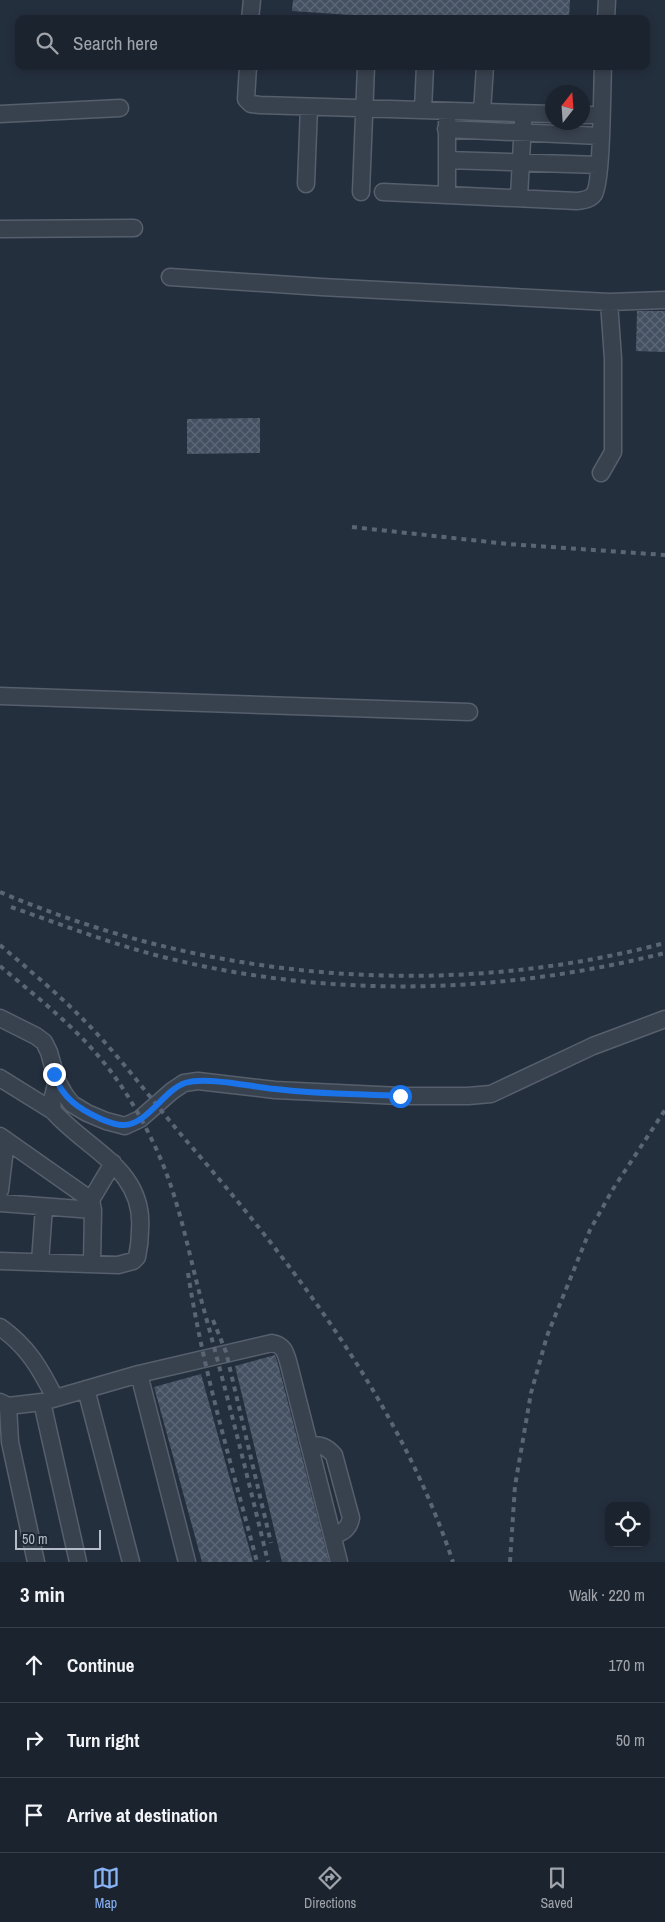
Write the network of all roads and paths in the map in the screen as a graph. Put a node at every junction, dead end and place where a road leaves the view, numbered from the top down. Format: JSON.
{"nodes":[{"id":1,"x":252,"y":0,"type":"edge"},
{"id":2,"x":607,"y":0,"type":"edge"},
{"id":3,"x":250,"y":15,"type":"edge"},
{"id":4,"x":606,"y":15,"type":"edge"},
{"id":5,"x":248,"y":70,"type":"edge"},
{"id":6,"x":366,"y":70,"type":"edge"},
{"id":7,"x":425,"y":70,"type":"edge"},
{"id":8,"x":485,"y":70,"type":"edge"},
{"id":9,"x":603,"y":70,"type":"edge"},
{"id":10,"x":309,"y":107,"type":"junction"},
{"id":11,"x":120,"y":108,"type":"dead end"},
{"id":12,"x":364,"y":109,"type":"junction"},
{"id":13,"x":423,"y":110,"type":"junction"},
{"id":14,"x":447,"y":111,"type":"junction"},
{"id":15,"x":482,"y":112,"type":"junction"},
{"id":16,"x":524,"y":113,"type":"junction"},
{"id":17,"x":0,"y":114,"type":"edge"},
{"id":18,"x":545,"y":114,"type":"edge"},
{"id":19,"x":590,"y":115,"type":"edge"},
{"id":20,"x":600,"y":115,"type":"junction"},
{"id":21,"x":446,"y":129,"type":"junction"},
{"id":22,"x":522,"y":133,"type":"junction"},
{"id":23,"x":600,"y":136,"type":"junction"},
{"id":24,"x":447,"y":160,"type":"junction"},
{"id":25,"x":521,"y":163,"type":"junction"},
{"id":26,"x":599,"y":165,"type":"junction"},
{"id":27,"x":306,"y":184,"type":"dead end"},
{"id":28,"x":361,"y":192,"type":"dead end"},
{"id":29,"x":383,"y":192,"type":"dead end"},
{"id":30,"x":447,"y":194,"type":"junction"},
{"id":31,"x":519,"y":197,"type":"junction"},
{"id":32,"x":134,"y":228,"type":"dead end"},
{"id":33,"x":0,"y":229,"type":"edge"},
{"id":34,"x":170,"y":276,"type":"dead end"},
{"id":35,"x":665,"y":300,"type":"edge"},
{"id":36,"x":609,"y":302,"type":"junction"},
{"id":37,"x":601,"y":473,"type":"dead end"},
{"id":38,"x":0,"y":696,"type":"edge"},
{"id":39,"x":469,"y":712,"type":"dead end"},
{"id":40,"x":0,"y":1018,"type":"edge"},
{"id":41,"x":665,"y":1019,"type":"edge"},
{"id":42,"x":0,"y":1078,"type":"edge"},
{"id":43,"x":57,"y":1081,"type":"junction"},
{"id":44,"x":53,"y":1111,"type":"junction"},
{"id":45,"x":3,"y":1138,"type":"edge"},
{"id":46,"x":113,"y":1163,"type":"junction"},
{"id":47,"x":0,"y":1190,"type":"edge"},
{"id":48,"x":0,"y":1203,"type":"edge"},
{"id":49,"x":92,"y":1205,"type":"junction"},
{"id":50,"x":44,"y":1207,"type":"junction"},
{"id":51,"x":0,"y":1261,"type":"edge"},
{"id":52,"x":40,"y":1262,"type":"junction"},
{"id":53,"x":92,"y":1264,"type":"junction"},
{"id":54,"x":0,"y":1327,"type":"edge"},
{"id":55,"x":139,"y":1374,"type":"junction"},
{"id":56,"x":86,"y":1389,"type":"junction"},
{"id":57,"x":48,"y":1400,"type":"junction"},
{"id":58,"x":4,"y":1404,"type":"edge"},
{"id":59,"x":36,"y":1562,"type":"edge"},
{"id":60,"x":78,"y":1562,"type":"edge"},
{"id":61,"x":130,"y":1562,"type":"edge"},
{"id":62,"x":187,"y":1562,"type":"edge"},
{"id":63,"x":339,"y":1562,"type":"edge"}],
"edges":[{"from":1,"to":3,"type":"street"},
{"from":2,"to":4,"type":"street"},
{"from":5,"to":10,"type":"street"},
{"from":6,"to":12,"type":"street"},
{"from":7,"to":13,"type":"street"},
{"from":8,"to":15,"type":"street"},
{"from":9,"to":20,"type":"street"},
{"from":10,"to":12,"type":"street"},
{"from":10,"to":27,"type":"street"},
{"from":11,"to":17,"type":"street"},
{"from":12,"to":13,"type":"street"},
{"from":12,"to":28,"type":"street"},
{"from":13,"to":14,"type":"street"},
{"from":14,"to":15,"type":"street"},
{"from":14,"to":21,"type":"street"},
{"from":15,"to":16,"type":"street"},
{"from":16,"to":18,"type":"street"},
{"from":16,"to":22,"type":"street"},
{"from":19,"to":20,"type":"street"},
{"from":20,"to":23,"type":"street"},
{"from":21,"to":22,"type":"street"},
{"from":21,"to":24,"type":"street"},
{"from":22,"to":23,"type":"street"},
{"from":22,"to":25,"type":"street"},
{"from":23,"to":26,"type":"street"},
{"from":24,"to":25,"type":"street"},
{"from":24,"to":30,"type":"street"},
{"from":25,"to":26,"type":"street"},
{"from":25,"to":31,"type":"street"},
{"from":26,"to":31,"type":"street"},
{"from":29,"to":30,"type":"street"},
{"from":30,"to":31,"type":"street"},
{"from":32,"to":33,"type":"street"},
{"from":34,"to":36,"type":"street"},
{"from":35,"to":36,"type":"street"},
{"from":36,"to":37,"type":"street"},
{"from":38,"to":39,"type":"street"},
{"from":40,"to":43,"type":"street"},
{"from":41,"to":43,"type":"street"},
{"from":42,"to":44,"type":"street"},
{"from":43,"to":44,"type":"street"},
{"from":44,"to":46,"type":"street"},
{"from":45,"to":47,"type":"street"},
{"from":45,"to":49,"type":"street"},
{"from":46,"to":49,"type":"street"},
{"from":46,"to":53,"type":"street"},
{"from":48,"to":50,"type":"street"},
{"from":49,"to":50,"type":"street"},
{"from":49,"to":53,"type":"street"},
{"from":50,"to":52,"type":"street"},
{"from":51,"to":52,"type":"street"},
{"from":52,"to":53,"type":"street"},
{"from":54,"to":57,"type":"street"},
{"from":55,"to":56,"type":"street"},
{"from":55,"to":62,"type":"street"},
{"from":55,"to":63,"type":"street"},
{"from":56,"to":57,"type":"street"},
{"from":56,"to":61,"type":"street"},
{"from":57,"to":58,"type":"street"},
{"from":57,"to":60,"type":"street"},
{"from":58,"to":59,"type":"street"}]}
